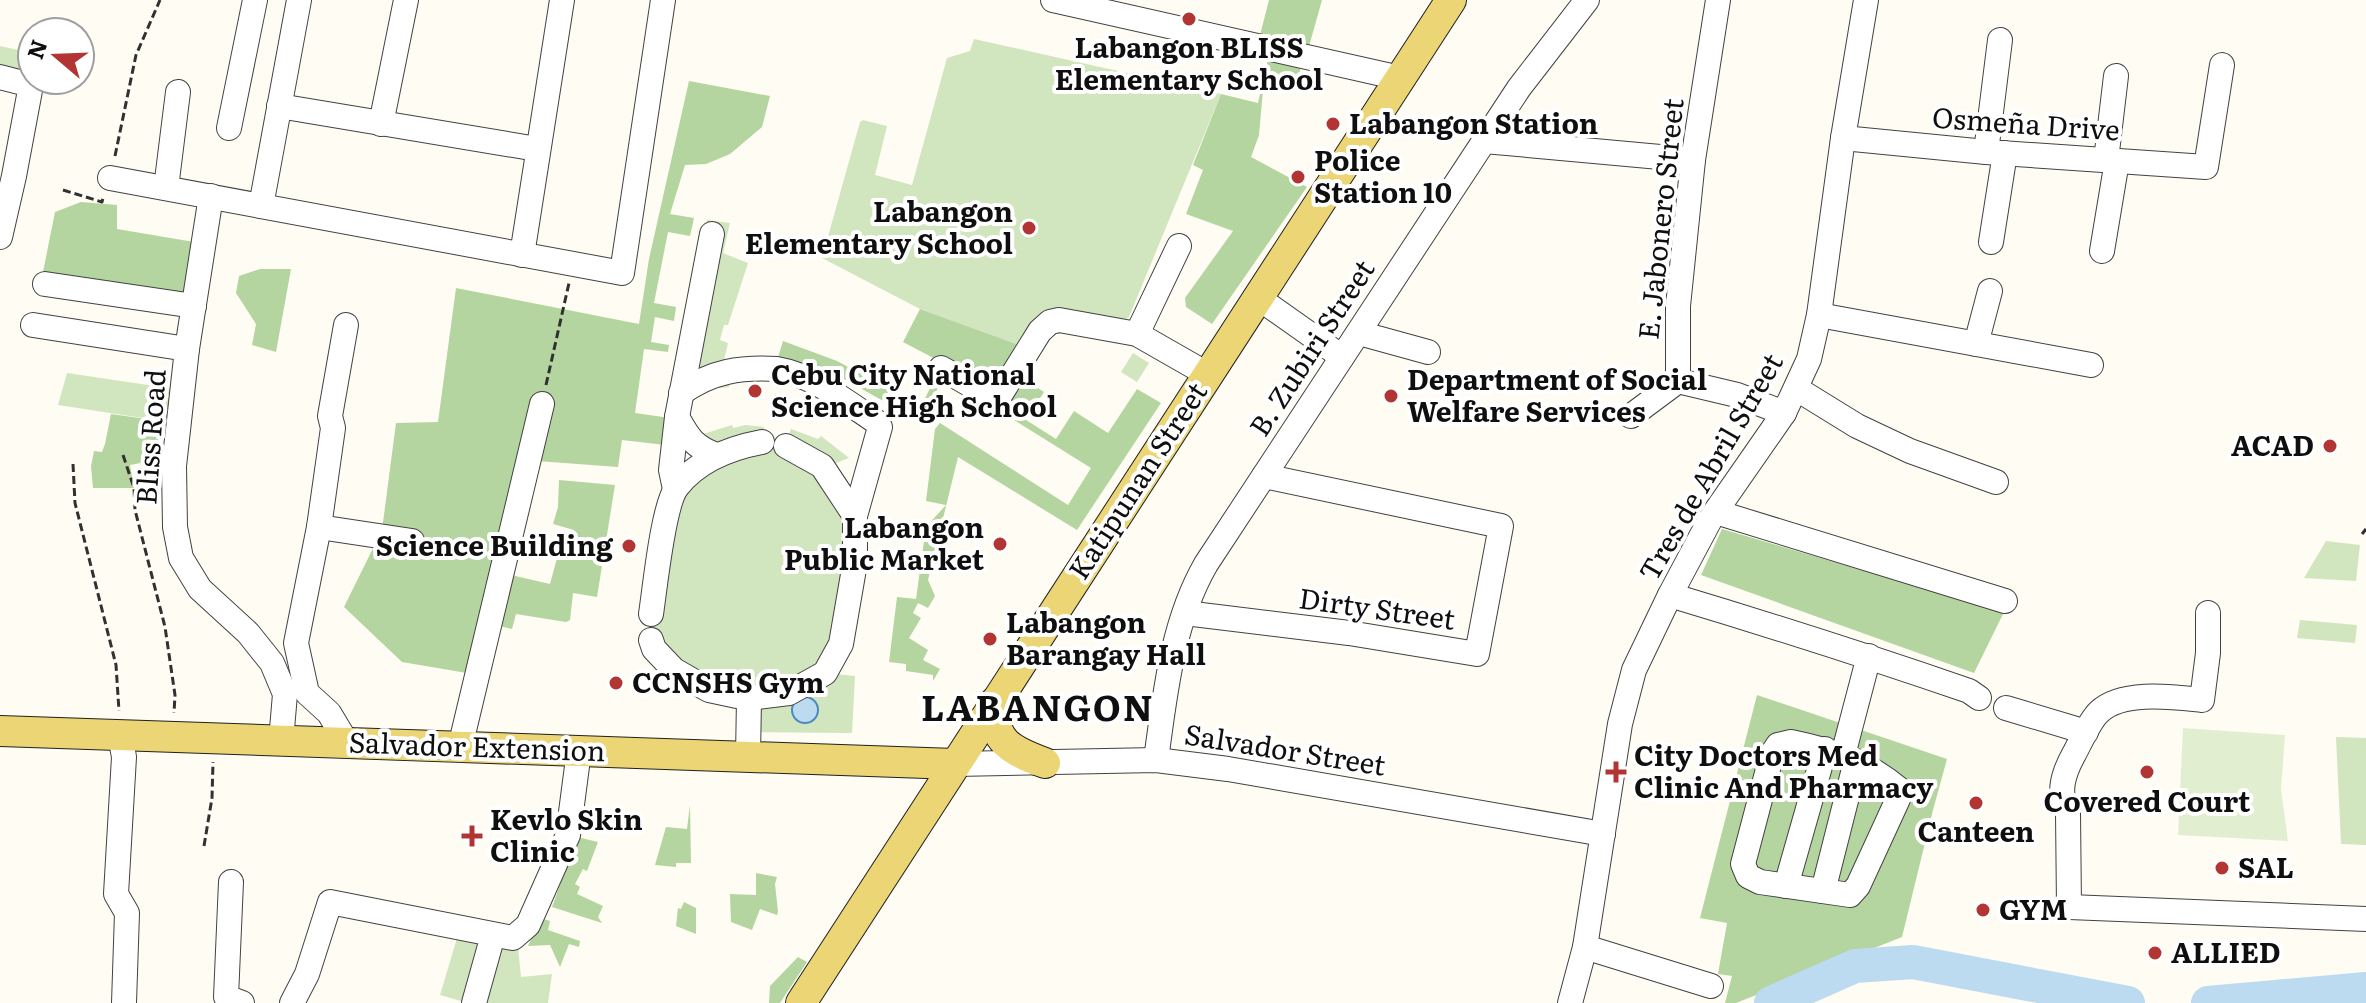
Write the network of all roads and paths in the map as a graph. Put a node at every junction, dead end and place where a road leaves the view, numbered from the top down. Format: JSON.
{"nodes":[{"id":1,"x":160,"y":0,"type":"edge"},
{"id":2,"x":255,"y":0,"type":"edge"},
{"id":3,"x":299,"y":0,"type":"edge"},
{"id":4,"x":406,"y":0,"type":"edge"},
{"id":5,"x":562,"y":0,"type":"edge"},
{"id":6,"x":663,"y":0,"type":"edge"},
{"id":7,"x":1053,"y":0,"type":"edge"},
{"id":8,"x":1451,"y":0,"type":"edge"},
{"id":9,"x":1587,"y":0,"type":"edge"},
{"id":10,"x":1718,"y":0,"type":"edge"},
{"id":11,"x":1866,"y":0,"type":"edge"},
{"id":12,"x":2000,"y":40,"type":"dead end"},
{"id":13,"x":2222,"y":65,"type":"dead end"},
{"id":14,"x":2116,"y":76,"type":"dead end"},
{"id":15,"x":0,"y":77,"type":"edge"},
{"id":16,"x":1400,"y":78,"type":"junction"},
{"id":17,"x":178,"y":92,"type":"dead end"},
{"id":18,"x":279,"y":106,"type":"junction"},
{"id":19,"x":381,"y":124,"type":"junction"},
{"id":20,"x":229,"y":128,"type":"dead end"},
{"id":21,"x":1843,"y":138,"type":"junction"},
{"id":22,"x":1484,"y":141,"type":"junction"},
{"id":23,"x":537,"y":149,"type":"junction"},
{"id":24,"x":1995,"y":153,"type":"junction"},
{"id":25,"x":1693,"y":160,"type":"junction"},
{"id":26,"x":2112,"y":160,"type":"junction"},
{"id":27,"x":7,"y":175,"type":"edge"},
{"id":28,"x":110,"y":178,"type":"junction"},
{"id":29,"x":166,"y":188,"type":"junction"},
{"id":30,"x":63,"y":190,"type":"dead end"},
{"id":31,"x":211,"y":196,"type":"junction"},
{"id":32,"x":261,"y":206,"type":"junction"},
{"id":33,"x":712,"y":234,"type":"dead end"},
{"id":34,"x":0,"y":237,"type":"edge"},
{"id":35,"x":1991,"y":242,"type":"dead end"},
{"id":36,"x":1179,"y":246,"type":"dead end"},
{"id":37,"x":2102,"y":251,"type":"dead end"},
{"id":38,"x":522,"y":255,"type":"junction"},
{"id":39,"x":573,"y":264,"type":"junction"},
{"id":40,"x":45,"y":284,"type":"dead end"},
{"id":41,"x":1990,"y":291,"type":"dead end"},
{"id":42,"x":1257,"y":297,"type":"junction"},
{"id":43,"x":194,"y":306,"type":"junction"},
{"id":44,"x":1819,"y":315,"type":"junction"},
{"id":45,"x":33,"y":325,"type":"dead end"},
{"id":46,"x":346,"y":325,"type":"dead end"},
{"id":47,"x":1359,"y":333,"type":"junction"},
{"id":48,"x":1137,"y":334,"type":"junction"},
{"id":49,"x":1976,"y":344,"type":"junction"},
{"id":50,"x":187,"y":349,"type":"junction"},
{"id":51,"x":1428,"y":352,"type":"dead end"},
{"id":52,"x":1342,"y":357,"type":"junction"},
{"id":53,"x":2091,"y":365,"type":"dead end"},
{"id":54,"x":941,"y":368,"type":"dead end"},
{"id":55,"x":1207,"y":374,"type":"junction"},
{"id":56,"x":1678,"y":381,"type":"junction"},
{"id":57,"x":1797,"y":389,"type":"junction"},
{"id":58,"x":542,"y":404,"type":"joint"},
{"id":59,"x":679,"y":405,"type":"junction"},
{"id":60,"x":1784,"y":413,"type":"junction"},
{"id":61,"x":1631,"y":416,"type":"dead end"},
{"id":62,"x":123,"y":455,"type":"dead end"},
{"id":63,"x":716,"y":455,"type":"junction"},
{"id":64,"x":872,"y":456,"type":"junction"},
{"id":65,"x":73,"y":464,"type":"dead end"},
{"id":66,"x":822,"y":466,"type":"junction"},
{"id":67,"x":1264,"y":476,"type":"junction"},
{"id":68,"x":1996,"y":482,"type":"dead end"},
{"id":69,"x":675,"y":489,"type":"junction"},
{"id":70,"x":1716,"y":512,"type":"junction"},
{"id":71,"x":855,"y":516,"type":"junction"},
{"id":72,"x":319,"y":527,"type":"junction"},
{"id":73,"x":2366,"y":529,"type":"edge"},
{"id":74,"x":2362,"y":534,"type":"dead end"},
{"id":75,"x":412,"y":541,"type":"dead end"},
{"id":76,"x":1670,"y":595,"type":"junction"},
{"id":77,"x":2005,"y":601,"type":"dead end"},
{"id":78,"x":1185,"y":613,"type":"junction"},
{"id":79,"x":2208,"y":613,"type":"dead end"},
{"id":80,"x":651,"y":614,"type":"dead end"},
{"id":81,"x":651,"y":640,"type":"dead end"},
{"id":82,"x":1869,"y":656,"type":"junction"},
{"id":83,"x":749,"y":698,"type":"junction"},
{"id":84,"x":1979,"y":698,"type":"dead end"},
{"id":85,"x":995,"y":702,"type":"junction"},
{"id":86,"x":2006,"y":708,"type":"dead end"},
{"id":87,"x":0,"y":731,"type":"edge"},
{"id":88,"x":2086,"y":732,"type":"junction"},
{"id":89,"x":120,"y":735,"type":"junction"},
{"id":90,"x":172,"y":737,"type":"junction"},
{"id":91,"x":213,"y":739,"type":"junction"},
{"id":92,"x":281,"y":741,"type":"junction"},
{"id":93,"x":347,"y":743,"type":"junction"},
{"id":94,"x":460,"y":747,"type":"junction"},
{"id":95,"x":579,"y":751,"type":"junction"},
{"id":96,"x":1841,"y":755,"type":"junction"},
{"id":97,"x":748,"y":757,"type":"junction"},
{"id":98,"x":1156,"y":760,"type":"junction"},
{"id":99,"x":886,"y":761,"type":"junction"},
{"id":100,"x":1045,"y":763,"type":"junction"},
{"id":101,"x":955,"y":764,"type":"junction"},
{"id":102,"x":915,"y":825,"type":"junction"},
{"id":103,"x":1603,"y":834,"type":"junction"},
{"id":104,"x":204,"y":846,"type":"dead end"},
{"id":105,"x":231,"y":882,"type":"dead end"},
{"id":106,"x":1786,"y":886,"type":"junction"},
{"id":107,"x":1823,"y":891,"type":"junction"},
{"id":108,"x":2366,"y":919,"type":"edge"},
{"id":109,"x":493,"y":935,"type":"junction"},
{"id":110,"x":1585,"y":947,"type":"junction"},
{"id":111,"x":1711,"y":986,"type":"dead end"},
{"id":112,"x":124,"y":1003,"type":"edge"},
{"id":113,"x":242,"y":1003,"type":"edge"},
{"id":114,"x":292,"y":1003,"type":"edge"},
{"id":115,"x":474,"y":1003,"type":"edge"},
{"id":116,"x":801,"y":1003,"type":"edge"},
{"id":117,"x":1570,"y":1003,"type":"edge"}],
"edges":[{"from":1,"to":28,"type":"path"},
{"from":2,"to":20,"type":"street"},
{"from":3,"to":18,"type":"street"},
{"from":4,"to":19,"type":"street"},
{"from":5,"to":23,"type":"street"},
{"from":6,"to":39,"type":"street"},
{"from":7,"to":16,"type":"street"},
{"from":8,"to":16,"type":"main road","name":"Katipunan Street"},
{"from":9,"to":22,"type":"street","name":"B. Zubiri Street"},
{"from":10,"to":25,"type":"street","name":"E. Jabonero Street"},
{"from":11,"to":21,"type":"street","name":"Tres de Abril Street"},
{"from":12,"to":24,"type":"street"},
{"from":13,"to":26,"type":"street","name":"Osmeña Drive"},
{"from":14,"to":26,"type":"street"},
{"from":15,"to":27,"type":"street"},
{"from":16,"to":42,"type":"main road","name":"Katipunan Street"},
{"from":17,"to":29,"type":"street"},
{"from":18,"to":19,"type":"street"},
{"from":18,"to":32,"type":"street"},
{"from":19,"to":23,"type":"street"},
{"from":21,"to":24,"type":"street","name":"Osmeña Drive"},
{"from":21,"to":44,"type":"street","name":"Tres de Abril Street"},
{"from":22,"to":25,"type":"street"},
{"from":22,"to":47,"type":"street","name":"B. Zubiri Street"},
{"from":23,"to":38,"type":"street"},
{"from":24,"to":26,"type":"street","name":"Osmeña Drive"},
{"from":24,"to":35,"type":"street"},
{"from":25,"to":56,"type":"street","name":"E. Jabonero Street"},
{"from":26,"to":37,"type":"street"},
{"from":27,"to":34,"type":"street"},
{"from":28,"to":29,"type":"street"},
{"from":28,"to":30,"type":"path"},
{"from":29,"to":31,"type":"street"},
{"from":31,"to":32,"type":"street"},
{"from":31,"to":43,"type":"street","name":"Bliss Road"},
{"from":32,"to":38,"type":"street"},
{"from":33,"to":59,"type":"street"},
{"from":36,"to":48,"type":"street"},
{"from":38,"to":39,"type":"street"},
{"from":39,"to":58,"type":"path"},
{"from":40,"to":43,"type":"street"},
{"from":41,"to":49,"type":"street"},
{"from":42,"to":52,"type":"street"},
{"from":42,"to":55,"type":"main road","name":"Katipunan Street"},
{"from":43,"to":50,"type":"street","name":"Bliss Road"},
{"from":44,"to":49,"type":"street"},
{"from":44,"to":57,"type":"street","name":"Tres de Abril Street"},
{"from":45,"to":50,"type":"street"},
{"from":46,"to":72,"type":"street"},
{"from":47,"to":51,"type":"street"},
{"from":47,"to":52,"type":"street","name":"B. Zubiri Street"},
{"from":48,"to":54,"type":"street"},
{"from":48,"to":55,"type":"street"},
{"from":49,"to":53,"type":"street"},
{"from":50,"to":92,"type":"street","name":"Bliss Road"},
{"from":52,"to":67,"type":"street","name":"B. Zubiri Street"},
{"from":55,"to":85,"type":"main road","name":"Katipunan Street"},
{"from":56,"to":60,"type":"street","name":"E. Jabonero Street"},
{"from":56,"to":61,"type":"street"},
{"from":57,"to":60,"type":"street","name":"Tres de Abril Street"},
{"from":57,"to":68,"type":"street"},
{"from":58,"to":94,"type":"street"},
{"from":59,"to":63,"type":"street"},
{"from":59,"to":64,"type":"street"},
{"from":59,"to":69,"type":"street"},
{"from":60,"to":70,"type":"street","name":"Tres de Abril Street"},
{"from":62,"to":90,"type":"path"},
{"from":63,"to":66,"type":"street"},
{"from":63,"to":69,"type":"street"},
{"from":64,"to":66,"type":"street"},
{"from":64,"to":71,"type":"street"},
{"from":65,"to":89,"type":"path"},
{"from":66,"to":71,"type":"street"},
{"from":67,"to":78,"type":"street","name":"B. Zubiri Street"},
{"from":67,"to":78,"type":"street","name":"Dirty Street"},
{"from":69,"to":80,"type":"street"},
{"from":70,"to":76,"type":"street","name":"Tres de Abril Street"},
{"from":70,"to":77,"type":"street"},
{"from":71,"to":83,"type":"street"},
{"from":72,"to":75,"type":"street"},
{"from":72,"to":93,"type":"street"},
{"from":73,"to":74,"type":"path"},
{"from":76,"to":82,"type":"street"},
{"from":76,"to":103,"type":"street","name":"Tres de Abril Street"},
{"from":78,"to":98,"type":"street","name":"B. Zubiri Street"},
{"from":79,"to":88,"type":"street"},
{"from":81,"to":83,"type":"street"},
{"from":82,"to":84,"type":"street"},
{"from":82,"to":96,"type":"street"},
{"from":83,"to":97,"type":"street"},
{"from":85,"to":100,"type":"main road"},
{"from":85,"to":101,"type":"main road","name":"Katipunan Street"},
{"from":86,"to":88,"type":"street"},
{"from":87,"to":89,"type":"main road","name":"Salvador Extension"},
{"from":88,"to":108,"type":"street"},
{"from":89,"to":90,"type":"main road","name":"Salvador Extension"},
{"from":89,"to":112,"type":"street"},
{"from":90,"to":91,"type":"main road","name":"Salvador Extension"},
{"from":91,"to":92,"type":"main road","name":"Salvador Extension"},
{"from":91,"to":104,"type":"path"},
{"from":92,"to":93,"type":"main road","name":"Salvador Extension"},
{"from":93,"to":94,"type":"main road","name":"Salvador Extension"},
{"from":94,"to":95,"type":"main road","name":"Salvador Extension"},
{"from":95,"to":97,"type":"main road","name":"Salvador Extension"},
{"from":95,"to":109,"type":"street"},
{"from":96,"to":106,"type":"street"},
{"from":96,"to":106,"type":"street"},
{"from":96,"to":107,"type":"street"},
{"from":96,"to":107,"type":"street"},
{"from":97,"to":99,"type":"main road","name":"Salvador Extension"},
{"from":98,"to":100,"type":"street","name":"Salvador Street"},
{"from":98,"to":103,"type":"street","name":"Salvador Street"},
{"from":99,"to":101,"type":"main road","name":"Salvador Extension"},
{"from":99,"to":102,"type":"main road"},
{"from":100,"to":101,"type":"street","name":"Salvador Street"},
{"from":101,"to":102,"type":"main road","name":"Katipunan Street"},
{"from":102,"to":116,"type":"main road","name":"Katipunan Street"},
{"from":103,"to":110,"type":"street","name":"Tres de Abril Street"},
{"from":105,"to":113,"type":"street"},
{"from":106,"to":107,"type":"street"},
{"from":109,"to":114,"type":"street"},
{"from":109,"to":115,"type":"street"},
{"from":110,"to":111,"type":"street"},
{"from":110,"to":117,"type":"street","name":"Tres de Abril Street"}]}
